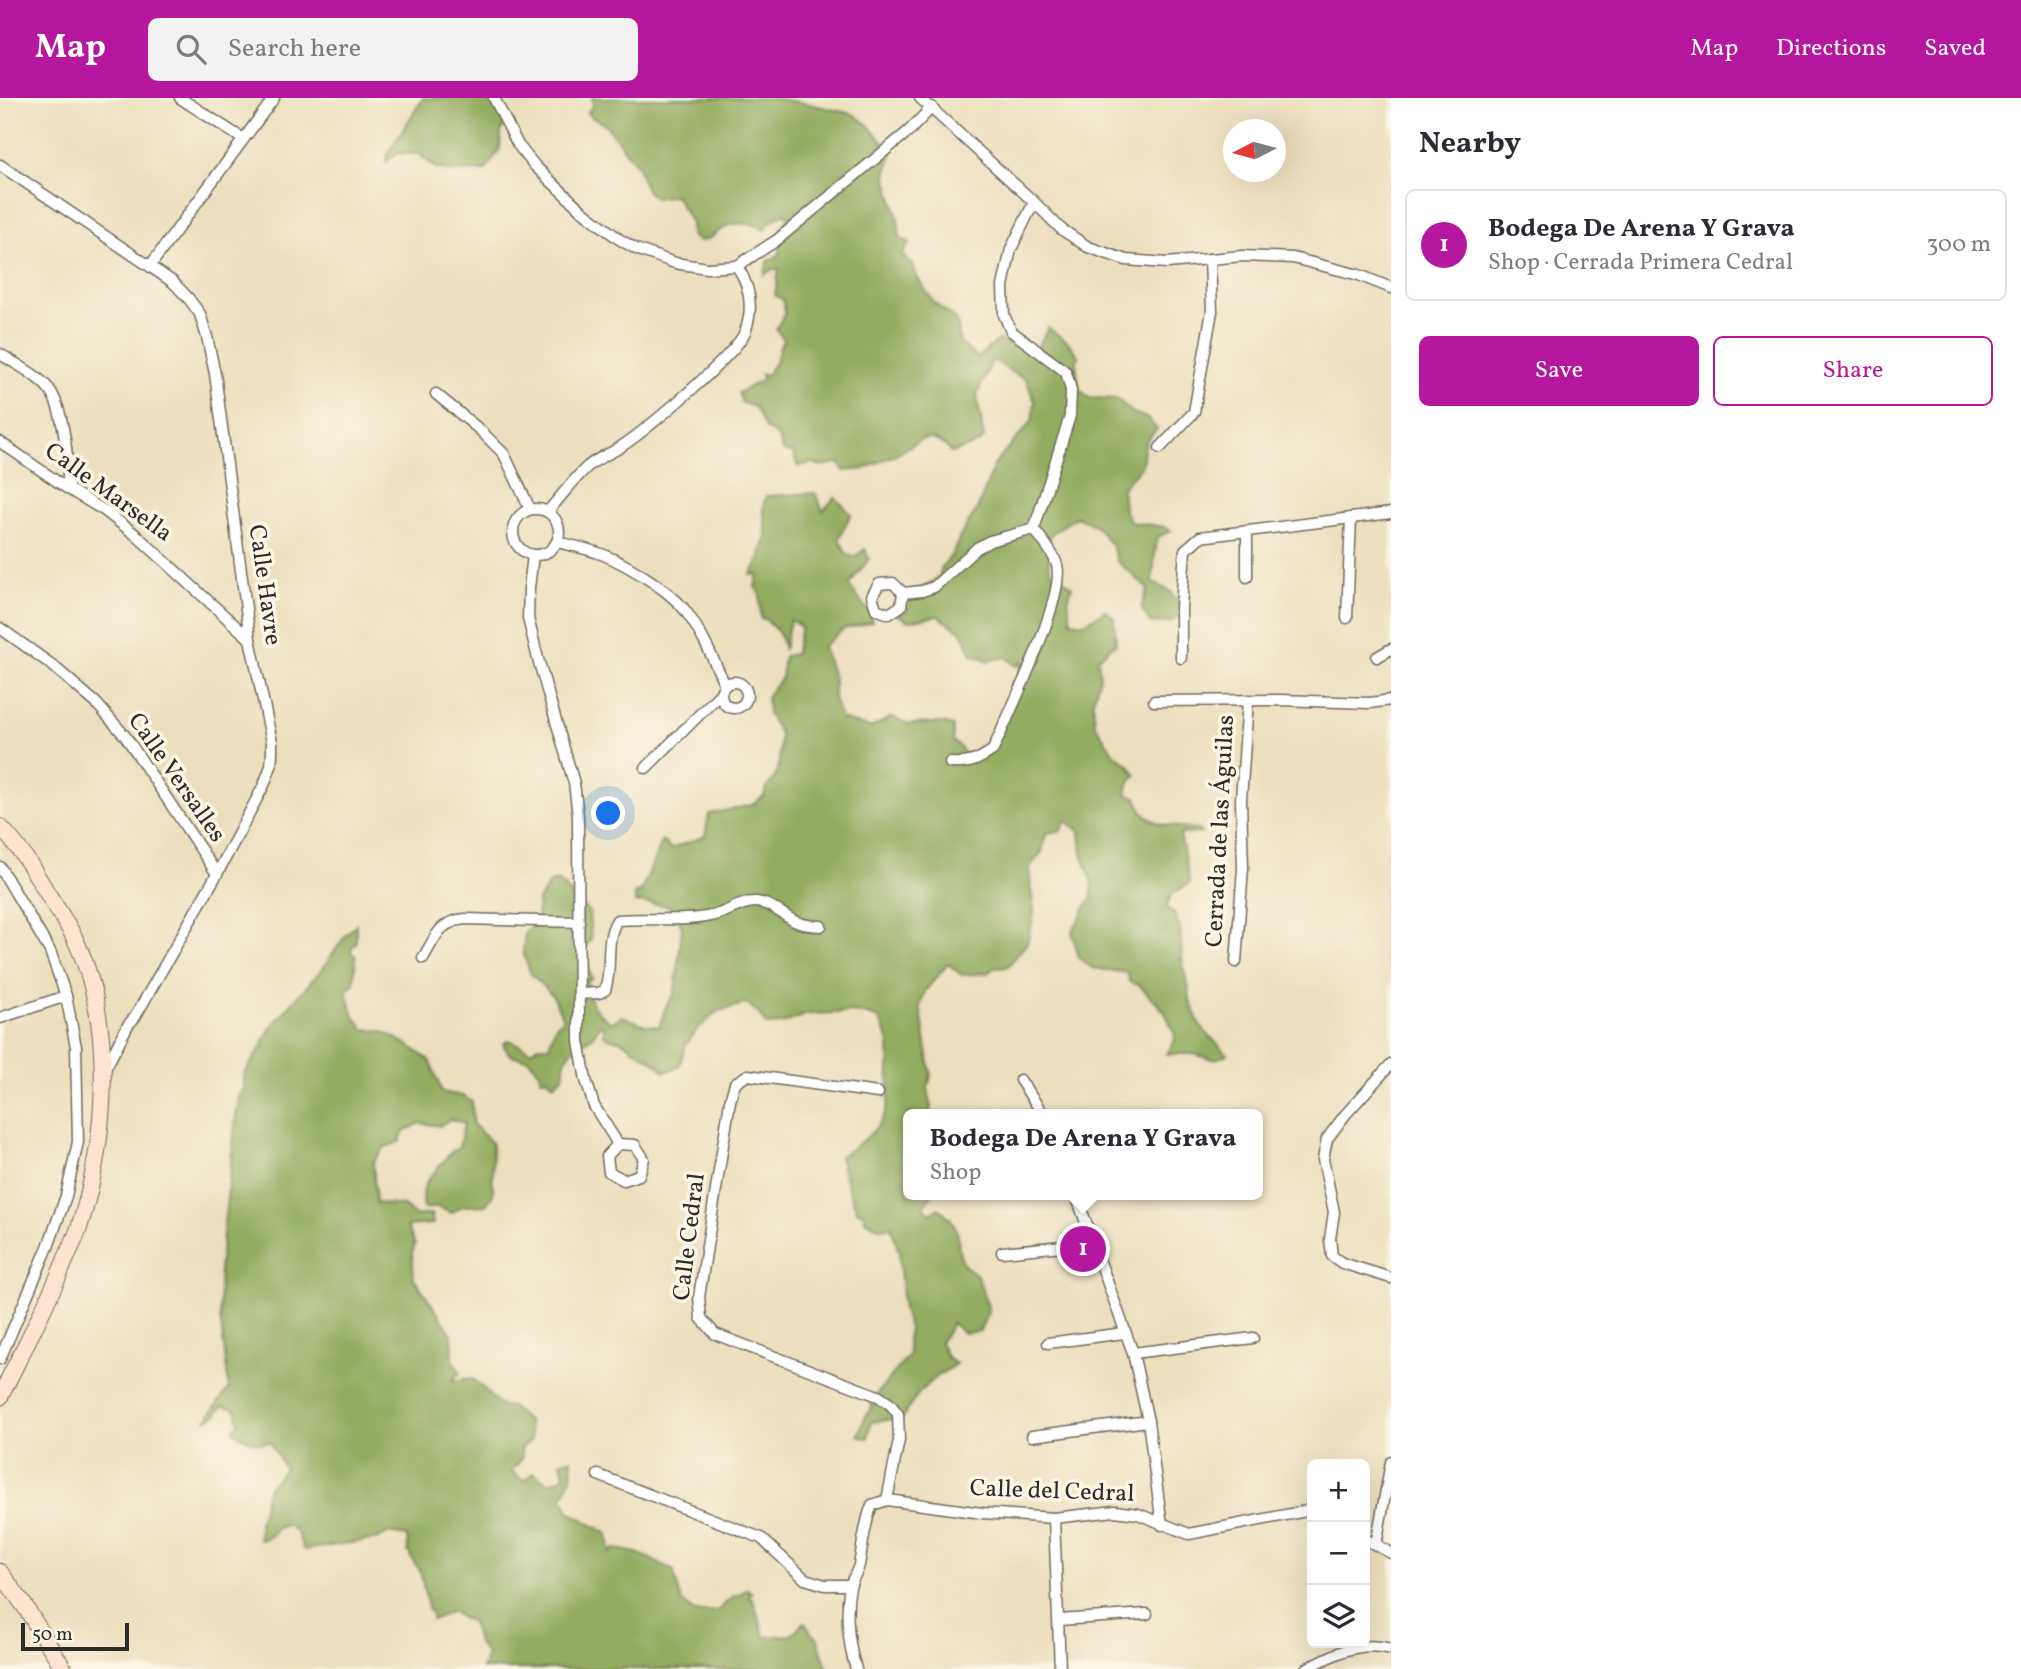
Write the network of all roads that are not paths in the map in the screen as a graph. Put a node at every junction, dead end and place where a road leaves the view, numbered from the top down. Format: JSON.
{"nodes":[{"id":1,"x":180,"y":98,"type":"edge"},
{"id":2,"x":274,"y":98,"type":"edge"},
{"id":3,"x":494,"y":98,"type":"edge"},
{"id":4,"x":920,"y":98,"type":"edge"},
{"id":5,"x":932,"y":107,"type":"junction"},
{"id":6,"x":243,"y":139,"type":"junction"},
{"id":7,"x":0,"y":165,"type":"edge"},
{"id":8,"x":1034,"y":202,"type":"junction"},
{"id":9,"x":1210,"y":259,"type":"junction"},
{"id":10,"x":150,"y":266,"type":"junction"},
{"id":11,"x":737,"y":266,"type":"junction"},
{"id":12,"x":1391,"y":288,"type":"edge"},
{"id":13,"x":0,"y":354,"type":"edge"},
{"id":14,"x":436,"y":394,"type":"dead end"},
{"id":15,"x":0,"y":442,"type":"edge"},
{"id":16,"x":1160,"y":448,"type":"dead end"},
{"id":17,"x":68,"y":489,"type":"junction"},
{"id":18,"x":530,"y":509,"type":"junction"},
{"id":19,"x":548,"y":511,"type":"junction"},
{"id":20,"x":1391,"y":513,"type":"edge"},
{"id":21,"x":1351,"y":517,"type":"junction"},
{"id":22,"x":1034,"y":528,"type":"junction"},
{"id":23,"x":1247,"y":531,"type":"junction"},
{"id":24,"x":557,"y":542,"type":"junction"},
{"id":25,"x":533,"y":555,"type":"junction"},
{"id":26,"x":1247,"y":577,"type":"dead end"},
{"id":27,"x":902,"y":593,"type":"dead end"},
{"id":28,"x":1347,"y":618,"type":"dead end"},
{"id":29,"x":0,"y":628,"type":"edge"},
{"id":30,"x":250,"y":639,"type":"junction"},
{"id":31,"x":1391,"y":649,"type":"edge"},
{"id":32,"x":1377,"y":657,"type":"dead end"},
{"id":33,"x":1181,"y":658,"type":"dead end"},
{"id":34,"x":1154,"y":701,"type":"dead end"},
{"id":35,"x":1248,"y":701,"type":"junction"},
{"id":36,"x":1391,"y":701,"type":"edge"},
{"id":37,"x":950,"y":763,"type":"dead end"},
{"id":38,"x":646,"y":768,"type":"dead end"},
{"id":39,"x":0,"y":827,"type":"edge"},
{"id":40,"x":0,"y":867,"type":"edge"},
{"id":41,"x":217,"y":874,"type":"junction"},
{"id":42,"x":579,"y":922,"type":"junction"},
{"id":43,"x":821,"y":926,"type":"dead end"},
{"id":44,"x":423,"y":958,"type":"dead end"},
{"id":45,"x":1236,"y":962,"type":"dead end"},
{"id":46,"x":579,"y":993,"type":"junction"},
{"id":47,"x":66,"y":996,"type":"junction"},
{"id":48,"x":0,"y":1018,"type":"edge"},
{"id":49,"x":1391,"y":1064,"type":"edge"},
{"id":50,"x":103,"y":1072,"type":"junction"},
{"id":51,"x":1020,"y":1080,"type":"dead end"},
{"id":52,"x":878,"y":1093,"type":"dead end"},
{"id":53,"x":1040,"y":1109,"type":"edge"},
{"id":54,"x":618,"y":1144,"type":"dead end"},
{"id":55,"x":1078,"y":1200,"type":"edge"},
{"id":56,"x":1093,"y":1243,"type":"junction"},
{"id":57,"x":1002,"y":1252,"type":"dead end"},
{"id":58,"x":1391,"y":1278,"type":"edge"},
{"id":59,"x":1124,"y":1333,"type":"junction"},
{"id":60,"x":1253,"y":1338,"type":"dead end"},
{"id":61,"x":1048,"y":1343,"type":"dead end"},
{"id":62,"x":1133,"y":1353,"type":"junction"},
{"id":63,"x":0,"y":1359,"type":"edge"},
{"id":64,"x":0,"y":1397,"type":"edge"},
{"id":65,"x":1148,"y":1421,"type":"junction"},
{"id":66,"x":1032,"y":1436,"type":"dead end"},
{"id":67,"x":1391,"y":1462,"type":"edge"},
{"id":68,"x":598,"y":1475,"type":"dead end"},
{"id":69,"x":887,"y":1500,"type":"junction"},
{"id":70,"x":1307,"y":1511,"type":"edge"},
{"id":71,"x":1054,"y":1518,"type":"junction"},
{"id":72,"x":1162,"y":1525,"type":"junction"},
{"id":73,"x":1370,"y":1542,"type":"edge"},
{"id":74,"x":1376,"y":1545,"type":"junction"},
{"id":75,"x":1391,"y":1553,"type":"edge"},
{"id":76,"x":0,"y":1572,"type":"edge"},
{"id":77,"x":850,"y":1585,"type":"junction"},
{"id":78,"x":1147,"y":1614,"type":"dead end"},
{"id":79,"x":1059,"y":1620,"type":"junction"},
{"id":80,"x":1391,"y":1649,"type":"edge"},
{"id":81,"x":64,"y":1669,"type":"edge"},
{"id":82,"x":856,"y":1669,"type":"edge"},
{"id":83,"x":1060,"y":1669,"type":"edge"},
{"id":84,"x":1306,"y":1669,"type":"edge"}],
"edges":[{"from":1,"to":6,"type":"street"},
{"from":2,"to":6,"type":"street"},
{"from":3,"to":11,"type":"street"},
{"from":4,"to":5,"type":"street"},
{"from":5,"to":8,"type":"street"},
{"from":5,"to":11,"type":"street"},
{"from":6,"to":10,"type":"street"},
{"from":7,"to":10,"type":"street","name":"Calle Havre"},
{"from":8,"to":9,"type":"street"},
{"from":8,"to":22,"type":"street"},
{"from":9,"to":12,"type":"street"},
{"from":9,"to":16,"type":"street"},
{"from":10,"to":30,"type":"street","name":"Calle Havre"},
{"from":11,"to":19,"type":"street"},
{"from":13,"to":17,"type":"street"},
{"from":14,"to":18,"type":"street"},
{"from":15,"to":17,"type":"street","name":"Calle Marsella"},
{"from":17,"to":30,"type":"street","name":"Calle Marsella"},
{"from":18,"to":19,"type":"street"},
{"from":18,"to":25,"type":"street"},
{"from":19,"to":24,"type":"street"},
{"from":20,"to":21,"type":"street"},
{"from":21,"to":23,"type":"street"},
{"from":21,"to":28,"type":"street"},
{"from":22,"to":27,"type":"street"},
{"from":22,"to":37,"type":"street"},
{"from":23,"to":26,"type":"street"},
{"from":23,"to":33,"type":"street"},
{"from":24,"to":25,"type":"street"},
{"from":24,"to":38,"type":"street"},
{"from":25,"to":42,"type":"street"},
{"from":29,"to":41,"type":"street","name":"Calle Versalles"},
{"from":30,"to":41,"type":"street","name":"Calle Havre"},
{"from":31,"to":32,"type":"street"},
{"from":34,"to":35,"type":"street"},
{"from":35,"to":36,"type":"street"},
{"from":35,"to":45,"type":"street","name":"Cerrada de las Águilas"},
{"from":39,"to":50,"type":"main road"},
{"from":40,"to":47,"type":"street"},
{"from":41,"to":50,"type":"street","name":"Calle Havre"},
{"from":42,"to":44,"type":"street"},
{"from":42,"to":46,"type":"street"},
{"from":43,"to":46,"type":"street"},
{"from":46,"to":54,"type":"street"},
{"from":47,"to":48,"type":"street"},
{"from":47,"to":63,"type":"street"},
{"from":49,"to":58,"type":"street"},
{"from":50,"to":64,"type":"main road"},
{"from":51,"to":53,"type":"street"},
{"from":52,"to":69,"type":"street","name":"Calle Cedral"},
{"from":55,"to":56,"type":"street"},
{"from":56,"to":57,"type":"street"},
{"from":56,"to":59,"type":"street"},
{"from":59,"to":61,"type":"street"},
{"from":59,"to":62,"type":"street"},
{"from":60,"to":62,"type":"street"},
{"from":62,"to":65,"type":"street"},
{"from":65,"to":66,"type":"street"},
{"from":65,"to":72,"type":"street"},
{"from":67,"to":74,"type":"street"},
{"from":68,"to":77,"type":"street"},
{"from":69,"to":71,"type":"street","name":"Calle del Cedral"},
{"from":69,"to":77,"type":"street"},
{"from":70,"to":72,"type":"street","name":"Calle del Cedral"},
{"from":71,"to":72,"type":"street","name":"Calle del Cedral"},
{"from":71,"to":79,"type":"street"},
{"from":73,"to":74,"type":"street"},
{"from":74,"to":75,"type":"street"},
{"from":76,"to":81,"type":"main road"},
{"from":77,"to":82,"type":"street"},
{"from":78,"to":79,"type":"street"},
{"from":79,"to":83,"type":"street"},
{"from":80,"to":84,"type":"street"}]}
